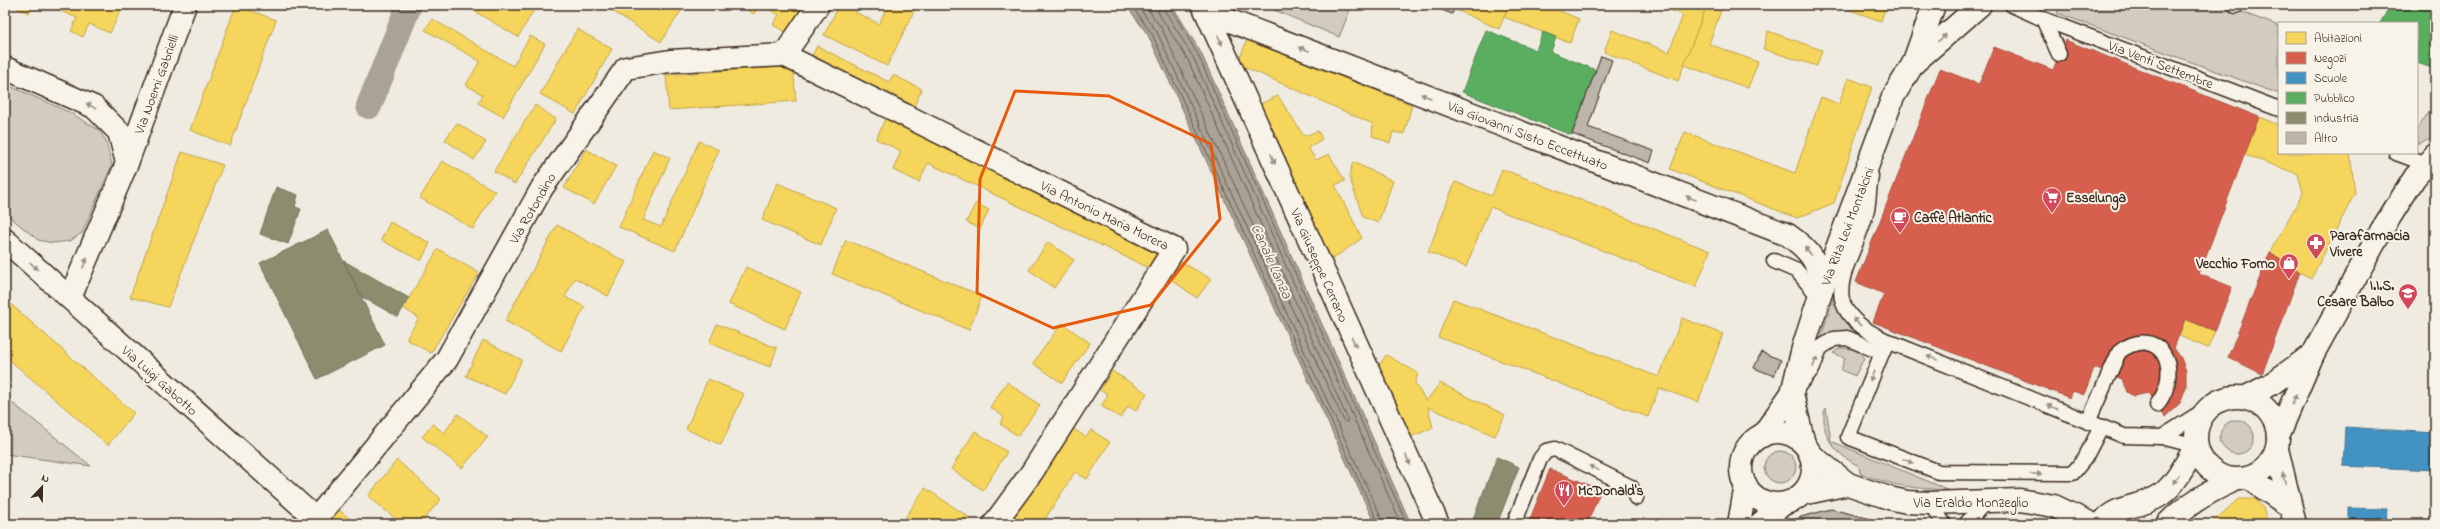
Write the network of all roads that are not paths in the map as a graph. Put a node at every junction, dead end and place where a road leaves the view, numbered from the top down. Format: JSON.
{"nodes":[{"id":1,"x":185,"y":5,"type":"edge"},
{"id":2,"x":818,"y":5,"type":"edge"},
{"id":3,"x":1934,"y":5,"type":"edge"},
{"id":4,"x":1980,"y":5,"type":"edge"},
{"id":5,"x":2012,"y":5,"type":"edge"},
{"id":6,"x":1205,"y":8,"type":"edge"},
{"id":7,"x":2043,"y":19,"type":"junction"},
{"id":8,"x":2059,"y":54,"type":"dead end"},
{"id":9,"x":784,"y":55,"type":"junction"},
{"id":10,"x":1913,"y":64,"type":"junction"},
{"id":11,"x":5,"y":68,"type":"edge"},
{"id":12,"x":2278,"y":109,"type":"edge"},
{"id":13,"x":2398,"y":154,"type":"edge"},
{"id":14,"x":1873,"y":156,"type":"junction"},
{"id":15,"x":127,"y":164,"type":"junction"},
{"id":16,"x":2425,"y":166,"type":"edge"},
{"id":17,"x":5,"y":240,"type":"edge"},
{"id":18,"x":1774,"y":261,"type":"dead end"},
{"id":19,"x":1822,"y":292,"type":"junction"},
{"id":20,"x":70,"y":298,"type":"junction"},
{"id":21,"x":1886,"y":347,"type":"junction"},
{"id":22,"x":2313,"y":354,"type":"junction"},
{"id":23,"x":1792,"y":393,"type":"junction"},
{"id":24,"x":2246,"y":397,"type":"junction"},
{"id":25,"x":2157,"y":405,"type":"dead end"},
{"id":26,"x":2208,"y":408,"type":"junction"},
{"id":27,"x":2088,"y":422,"type":"junction"},
{"id":28,"x":2101,"y":427,"type":"junction"},
{"id":29,"x":1762,"y":436,"type":"junction"},
{"id":30,"x":2162,"y":437,"type":"junction"},
{"id":31,"x":2278,"y":443,"type":"junction"},
{"id":32,"x":2196,"y":446,"type":"junction"},
{"id":33,"x":1807,"y":449,"type":"junction"},
{"id":34,"x":2242,"y":479,"type":"junction"},
{"id":35,"x":1848,"y":484,"type":"junction"},
{"id":36,"x":1746,"y":485,"type":"junction"},
{"id":37,"x":1636,"y":498,"type":"dead end"},
{"id":38,"x":1792,"y":499,"type":"junction"},
{"id":39,"x":1986,"y":501,"type":"junction"},
{"id":40,"x":1930,"y":503,"type":"junction"},
{"id":41,"x":2293,"y":516,"type":"edge"},
{"id":42,"x":312,"y":521,"type":"edge"},
{"id":43,"x":994,"y":524,"type":"edge"},
{"id":44,"x":1438,"y":524,"type":"edge"},
{"id":45,"x":1514,"y":524,"type":"edge"},
{"id":46,"x":1738,"y":524,"type":"edge"},
{"id":47,"x":1760,"y":524,"type":"edge"},
{"id":48,"x":1944,"y":524,"type":"edge"},
{"id":49,"x":1966,"y":524,"type":"edge"},
{"id":50,"x":2092,"y":524,"type":"edge"},
{"id":51,"x":2102,"y":524,"type":"edge"},
{"id":52,"x":2167,"y":524,"type":"edge"}],
"edges":[{"from":1,"to":15,"type":"street","name":"Via Noemi Gabrielli"},
{"from":2,"to":9,"type":"street"},
{"from":3,"to":10,"type":"street","name":"Via Rita Levi Montalcini"},
{"from":10,"to":4,"type":"street","name":"Via Rita Levi Montalcini","one_way":true},
{"from":5,"to":7,"type":"lane","name":"Via Venti Settembre"},
{"from":19,"to":6,"type":"street","name":"Via Giovanni Sisto Eccettuato","one_way":true},
{"from":6,"to":44,"type":"street","name":"Via Giuseppe Cerrano","one_way":true},
{"from":7,"to":8,"type":"lane"},
{"from":7,"to":12,"type":"lane","name":"Via Venti Settembre"},
{"from":9,"to":42,"type":"street","name":"Via Rotondino"},
{"from":9,"to":43,"type":"street","name":"Via Antonio Maria Morera"},
{"from":10,"to":14,"type":"street","name":"Via Rita Levi Montalcini"},
{"from":15,"to":11,"type":"street","name":"Via Noemi Gabrielli","one_way":true},
{"from":13,"to":16,"type":"lane"},
{"from":14,"to":19,"type":"street","name":"Via Rita Levi Montalcini"},
{"from":21,"to":14,"type":"lane","one_way":true},
{"from":20,"to":15,"type":"street","name":"Via Noemi Gabrielli","one_way":true},
{"from":16,"to":22,"type":"street"},
{"from":17,"to":20,"type":"street","name":"Via Luigi Gabotto","one_way":true},
{"from":18,"to":19,"type":"lane"},
{"from":19,"to":23,"type":"street","name":"Via Rita Levi Montalcini"},
{"from":20,"to":42,"type":"street","name":"Via Luigi Gabotto"},
{"from":23,"to":21,"type":"lane","one_way":true},
{"from":27,"to":21,"type":"lane","one_way":true},
{"from":21,"to":28,"type":"lane","one_way":true},
{"from":22,"to":24,"type":"street"},
{"from":31,"to":22,"type":"street","one_way":true},
{"from":23,"to":29,"type":"street","name":"Via Rita Levi Montalcini"},
{"from":23,"to":33,"type":"street","name":"Via Rita Levi Montalcini"},
{"from":24,"to":26,"type":"street"},
{"from":24,"to":31,"type":"street"},
{"from":25,"to":27,"type":"lane"},
{"from":26,"to":30,"type":"lane"},
{"from":26,"to":32,"type":"street"},
{"from":27,"to":28,"type":"lane"},
{"from":28,"to":30,"type":"lane"},
{"from":29,"to":33,"type":"street"},
{"from":29,"to":36,"type":"street"},
{"from":30,"to":32,"type":"lane"},
{"from":31,"to":34,"type":"street"},
{"from":41,"to":31,"type":"street","one_way":true},
{"from":32,"to":34,"type":"street"},
{"from":32,"to":51,"type":"street","one_way":true},
{"from":33,"to":35,"type":"street","name":"Via Eraldo Monzeglio"},
{"from":33,"to":38,"type":"street"},
{"from":34,"to":41,"type":"street"},
{"from":34,"to":52,"type":"street"},
{"from":35,"to":38,"type":"street"},
{"from":35,"to":40,"type":"street","name":"Via Eraldo Monzeglio"},
{"from":36,"to":38,"type":"street"},
{"from":36,"to":46,"type":"street"},
{"from":37,"to":45,"type":"lane","one_way":true},
{"from":38,"to":47,"type":"street"},
{"from":39,"to":40,"type":"street","name":"Via Eraldo Monzeglio"},
{"from":39,"to":49,"type":"lane"},
{"from":39,"to":50,"type":"street","name":"Via Eraldo Monzeglio"},
{"from":40,"to":48,"type":"lane"}]}
